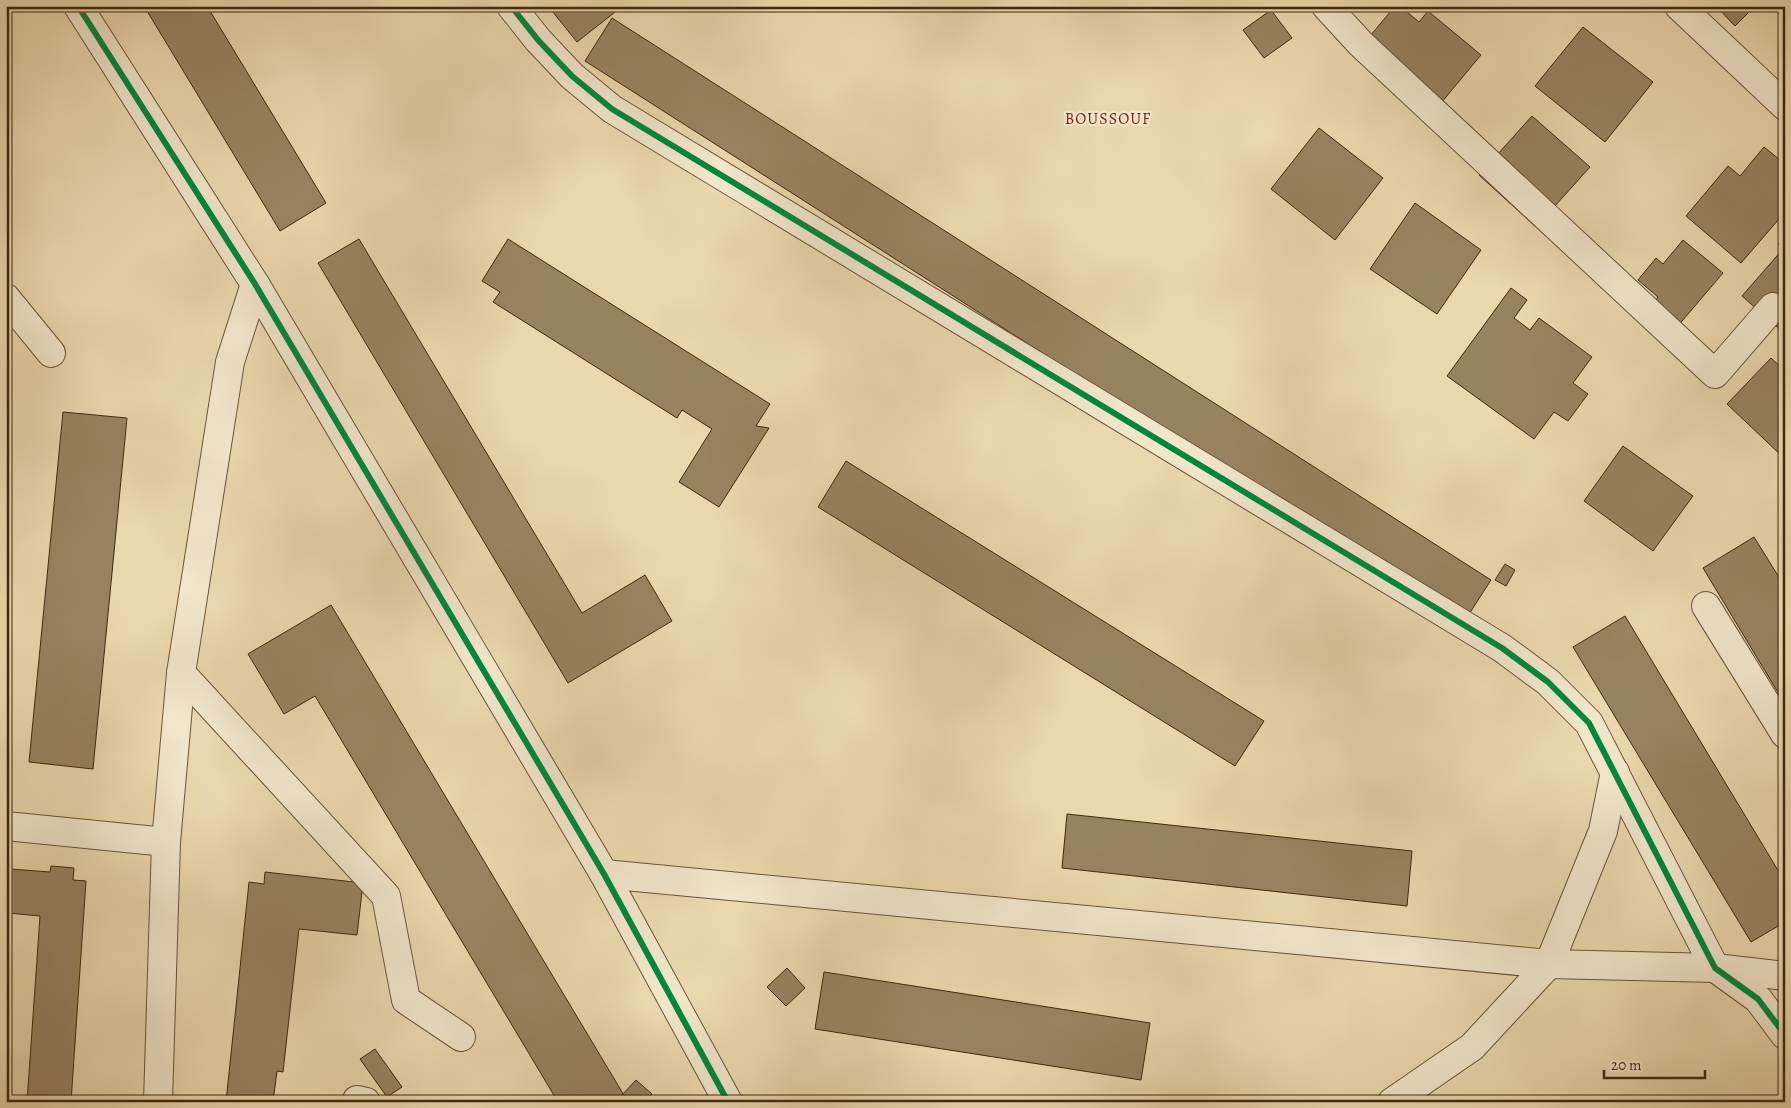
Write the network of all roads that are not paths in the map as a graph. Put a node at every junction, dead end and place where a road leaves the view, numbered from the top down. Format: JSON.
{"nodes":[{"id":1,"x":78,"y":6,"type":"edge"},
{"id":2,"x":512,"y":6,"type":"edge"},
{"id":3,"x":1326,"y":6,"type":"edge"},
{"id":4,"x":1679,"y":6,"type":"edge"},
{"id":5,"x":1785,"y":106,"type":"edge"},
{"id":6,"x":255,"y":284,"type":"junction"},
{"id":7,"x":6,"y":298,"type":"edge"},
{"id":8,"x":1773,"y":307,"type":"dead end"},
{"id":9,"x":51,"y":352,"type":"dead end"},
{"id":10,"x":1706,"y":606,"type":"dead end"},
{"id":11,"x":181,"y":673,"type":"junction"},
{"id":12,"x":1785,"y":734,"type":"edge"},
{"id":13,"x":1615,"y":772,"type":"junction"},
{"id":14,"x":6,"y":826,"type":"edge"},
{"id":15,"x":166,"y":842,"type":"junction"},
{"id":16,"x":604,"y":874,"type":"junction"},
{"id":17,"x":1549,"y":964,"type":"junction"},
{"id":18,"x":1715,"y":968,"type":"junction"},
{"id":19,"x":1785,"y":976,"type":"edge"},
{"id":20,"x":1785,"y":1035,"type":"edge"},
{"id":21,"x":461,"y":1037,"type":"dead end"},
{"id":22,"x":158,"y":1102,"type":"edge"},
{"id":23,"x":728,"y":1102,"type":"edge"},
{"id":24,"x":1392,"y":1102,"type":"edge"}],
"edges":[{"from":1,"to":6,"type":"street"},
{"from":2,"to":13,"type":"street"},
{"from":3,"to":8,"type":"street"},
{"from":4,"to":5,"type":"street"},
{"from":6,"to":11,"type":"street"},
{"from":6,"to":16,"type":"street"},
{"from":7,"to":9,"type":"street"},
{"from":10,"to":12,"type":"street"},
{"from":11,"to":15,"type":"street"},
{"from":11,"to":21,"type":"street"},
{"from":13,"to":17,"type":"street"},
{"from":13,"to":18,"type":"street"},
{"from":14,"to":15,"type":"street"},
{"from":15,"to":22,"type":"street"},
{"from":16,"to":17,"type":"street"},
{"from":16,"to":23,"type":"street"},
{"from":17,"to":18,"type":"street"},
{"from":17,"to":24,"type":"street"},
{"from":18,"to":19,"type":"street"},
{"from":18,"to":20,"type":"street"}]}
